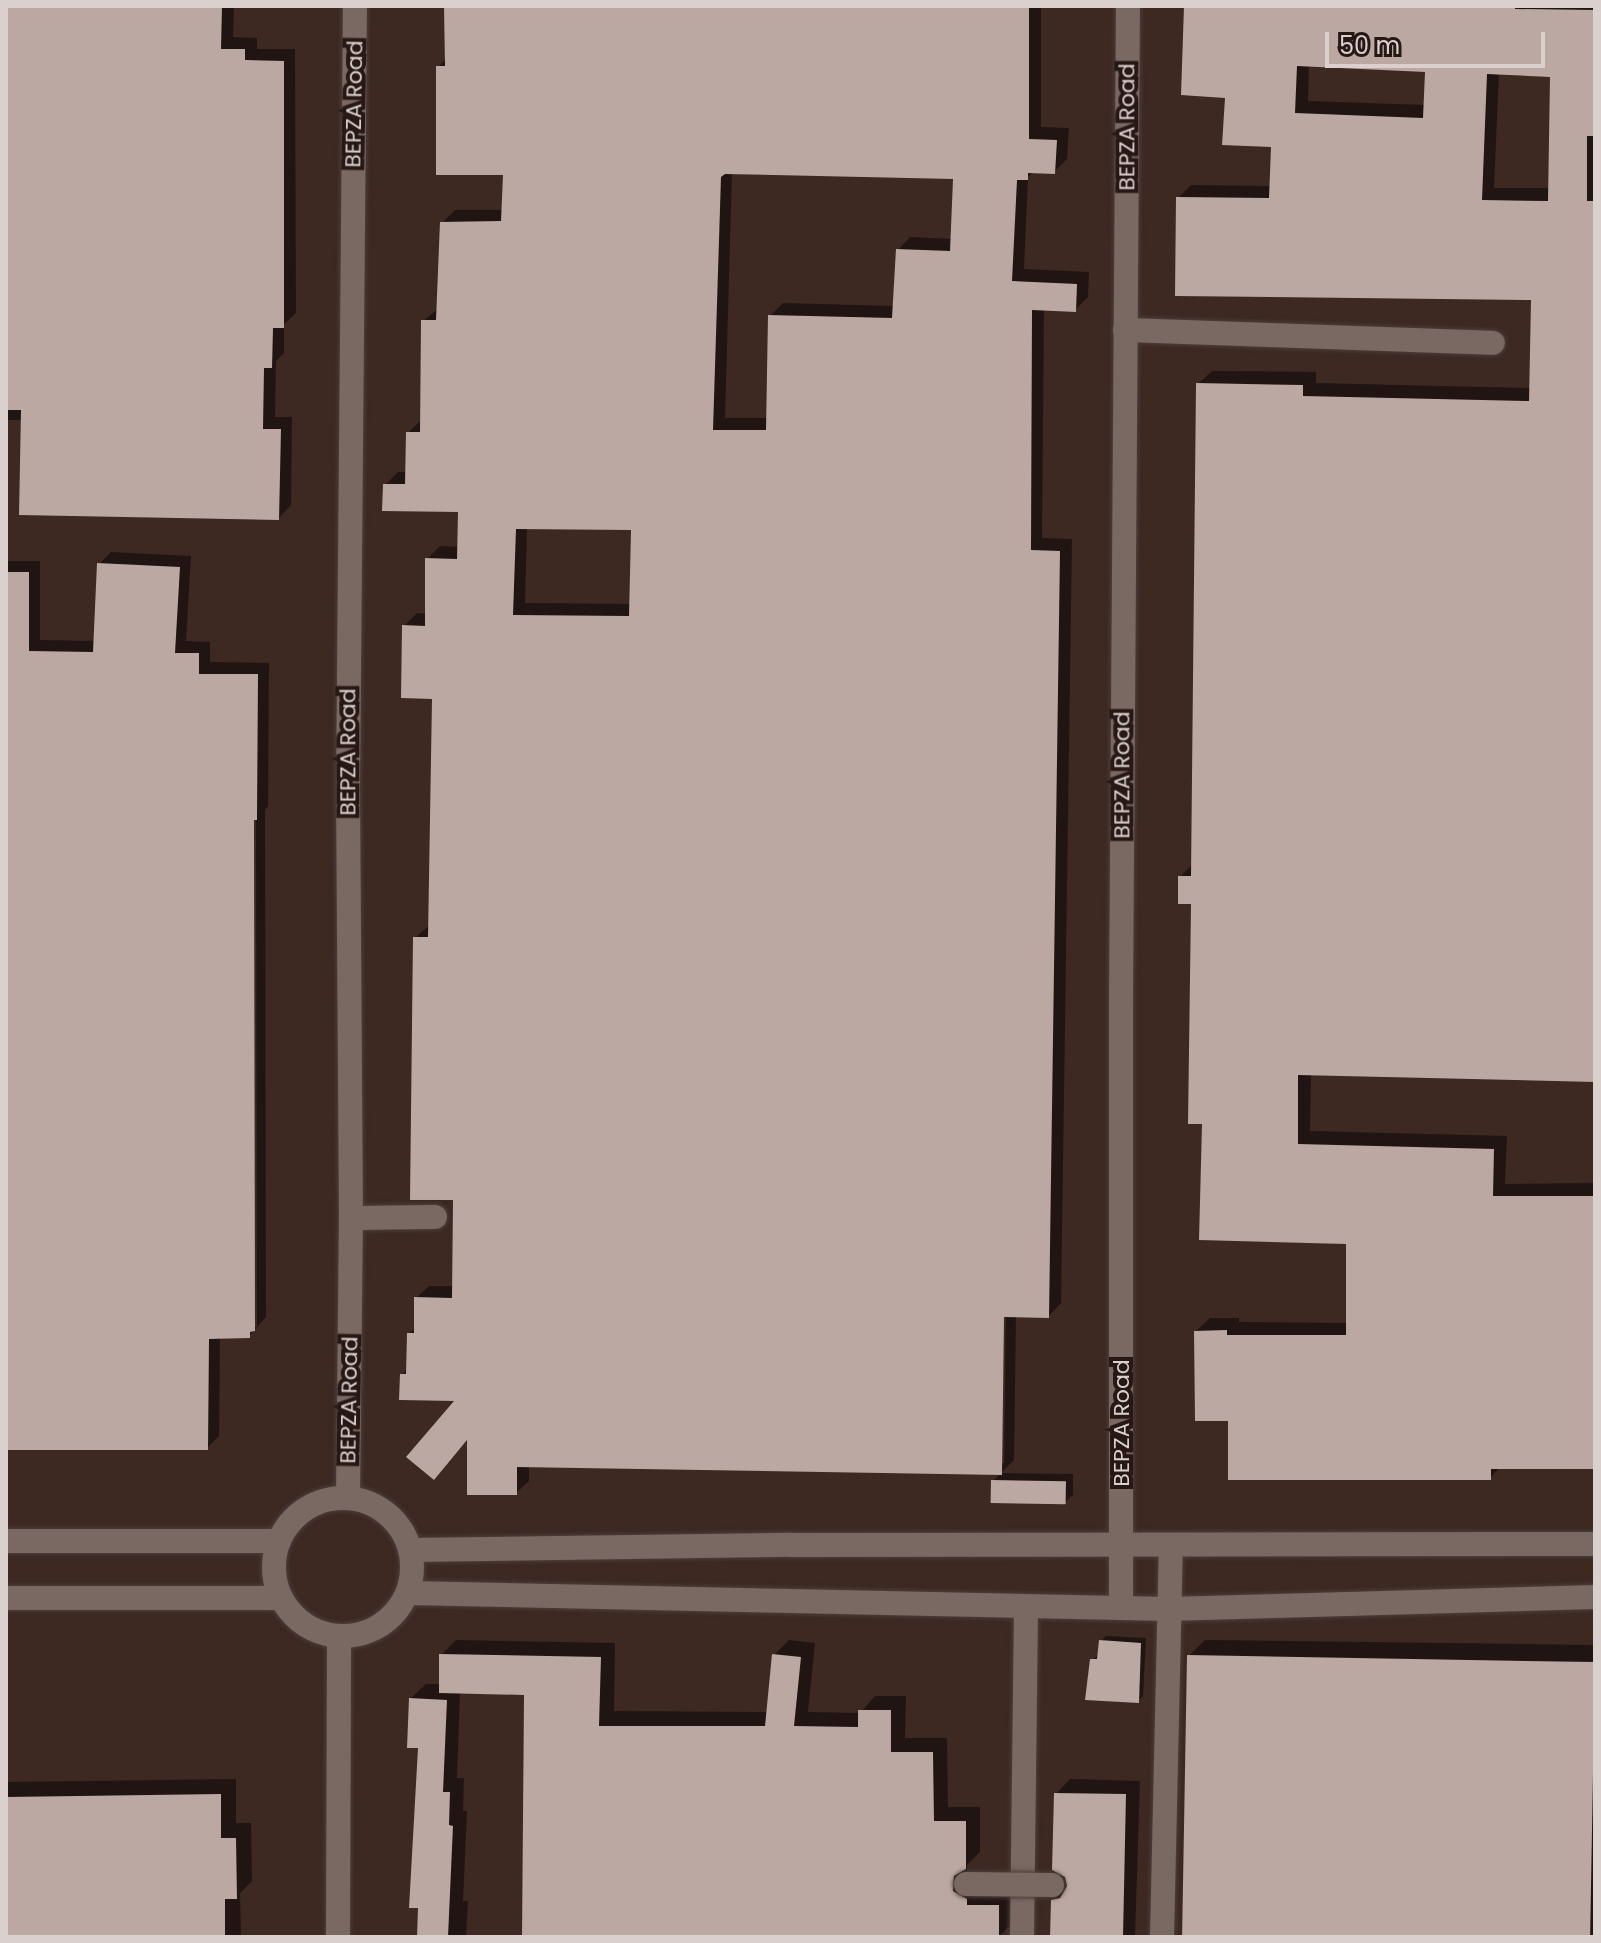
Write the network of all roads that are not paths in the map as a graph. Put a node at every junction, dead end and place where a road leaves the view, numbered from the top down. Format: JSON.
{"nodes":[{"id":1,"x":355,"y":6,"type":"edge"},
{"id":2,"x":1128,"y":6,"type":"edge"},
{"id":3,"x":1125,"y":330,"type":"junction"},
{"id":4,"x":1493,"y":343,"type":"dead end"},
{"id":5,"x":435,"y":1217,"type":"dead end"},
{"id":6,"x":351,"y":1218,"type":"junction"},
{"id":7,"x":348,"y":1498,"type":"junction"},
{"id":8,"x":6,"y":1541,"type":"edge"},
{"id":9,"x":279,"y":1541,"type":"junction"},
{"id":10,"x":1595,"y":1544,"type":"edge"},
{"id":11,"x":1123,"y":1545,"type":"junction"},
{"id":12,"x":1171,"y":1545,"type":"junction"},
{"id":13,"x":411,"y":1550,"type":"junction"},
{"id":14,"x":408,"y":1593,"type":"junction"},
{"id":15,"x":1595,"y":1597,"type":"edge"},
{"id":16,"x":6,"y":1598,"type":"edge"},
{"id":17,"x":281,"y":1598,"type":"junction"},
{"id":18,"x":1026,"y":1607,"type":"junction"},
{"id":19,"x":1121,"y":1608,"type":"junction"},
{"id":20,"x":1168,"y":1609,"type":"junction"},
{"id":21,"x":339,"y":1637,"type":"junction"},
{"id":22,"x":966,"y":1884,"type":"dead end"},
{"id":23,"x":1052,"y":1885,"type":"dead end"},
{"id":24,"x":338,"y":1937,"type":"edge"},
{"id":25,"x":1022,"y":1937,"type":"edge"},
{"id":26,"x":1162,"y":1937,"type":"edge"}],
"edges":[{"from":1,"to":6,"type":"street","name":"BEPZA Road"},
{"from":2,"to":3,"type":"street","name":"BEPZA Road"},
{"from":3,"to":4,"type":"street"},
{"from":3,"to":11,"type":"street","name":"BEPZA Road"},
{"from":5,"to":6,"type":"street"},
{"from":6,"to":7,"type":"street","name":"BEPZA Road"},
{"from":7,"to":9,"type":"street"},
{"from":7,"to":13,"type":"street"},
{"from":8,"to":9,"type":"street"},
{"from":9,"to":17,"type":"street"},
{"from":10,"to":12,"type":"street"},
{"from":11,"to":12,"type":"street"},
{"from":11,"to":13,"type":"street"},
{"from":11,"to":19,"type":"street","name":"BEPZA Road"},
{"from":12,"to":20,"type":"street"},
{"from":13,"to":14,"type":"street"},
{"from":14,"to":18,"type":"street"},
{"from":14,"to":21,"type":"street"},
{"from":15,"to":20,"type":"street"},
{"from":16,"to":17,"type":"street"},
{"from":17,"to":21,"type":"street"},
{"from":18,"to":19,"type":"street"},
{"from":18,"to":25,"type":"street"},
{"from":19,"to":20,"type":"street"},
{"from":20,"to":26,"type":"street"},
{"from":21,"to":24,"type":"street"},
{"from":22,"to":23,"type":"street","bridge":true}]}
